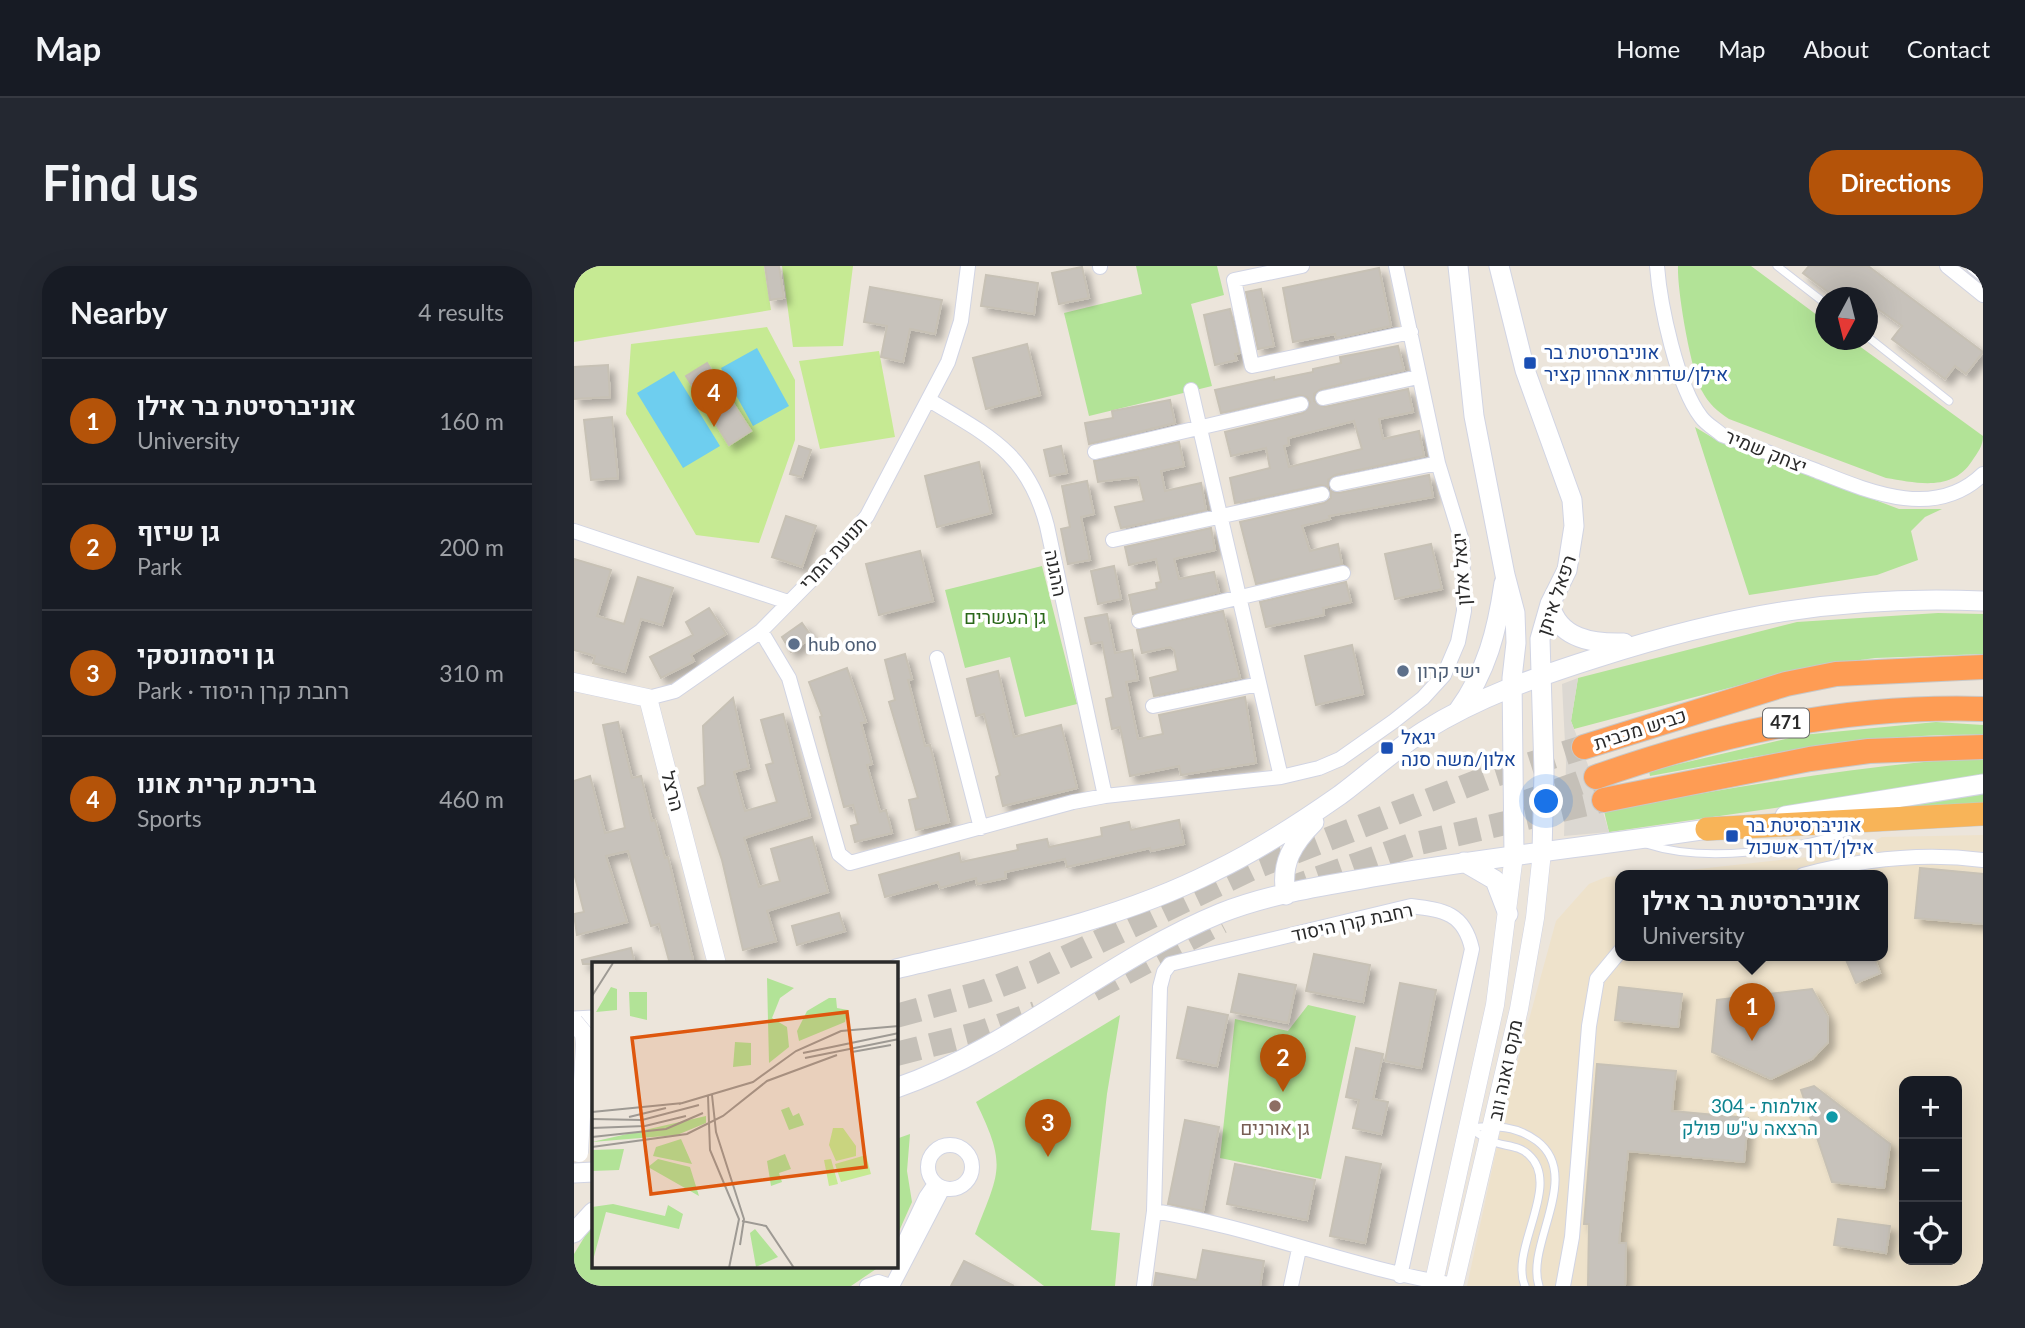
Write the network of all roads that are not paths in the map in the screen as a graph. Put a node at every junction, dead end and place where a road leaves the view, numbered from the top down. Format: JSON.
{"nodes":[{"id":1,"x":968,"y":266,"type":"edge"},
{"id":2,"x":1302,"y":266,"type":"edge"},
{"id":3,"x":1396,"y":266,"type":"edge"},
{"id":4,"x":1458,"y":266,"type":"edge"},
{"id":5,"x":1499,"y":266,"type":"edge"},
{"id":6,"x":1657,"y":266,"type":"edge"},
{"id":7,"x":1777,"y":266,"type":"edge"},
{"id":8,"x":1947,"y":266,"type":"edge"},
{"id":9,"x":1973,"y":266,"type":"edge"},
{"id":10,"x":1983,"y":274,"type":"edge"},
{"id":11,"x":1983,"y":295,"type":"edge"},
{"id":12,"x":1815,"y":296,"type":"edge"},
{"id":13,"x":1411,"y":332,"type":"junction"},
{"id":14,"x":1878,"y":346,"type":"edge"},
{"id":15,"x":1419,"y":377,"type":"junction"},
{"id":16,"x":1191,"y":390,"type":"dead end"},
{"id":17,"x":1323,"y":398,"type":"dead end"},
{"id":18,"x":929,"y":400,"type":"junction"},
{"id":19,"x":1949,"y":401,"type":"dead end"},
{"id":20,"x":1301,"y":404,"type":"dead end"},
{"id":21,"x":1200,"y":428,"type":"junction"},
{"id":22,"x":1095,"y":452,"type":"dead end"},
{"id":23,"x":1438,"y":463,"type":"junction"},
{"id":24,"x":1983,"y":474,"type":"edge"},
{"id":25,"x":1337,"y":484,"type":"dead end"},
{"id":26,"x":1322,"y":494,"type":"dead end"},
{"id":27,"x":1220,"y":516,"type":"junction"},
{"id":28,"x":574,"y":531,"type":"edge"},
{"id":29,"x":1113,"y":540,"type":"dead end"},
{"id":30,"x":1343,"y":573,"type":"dead end"},
{"id":31,"x":1505,"y":575,"type":"junction"},
{"id":32,"x":1239,"y":597,"type":"junction"},
{"id":33,"x":1983,"y":601,"type":"edge"},
{"id":34,"x":789,"y":602,"type":"junction"},
{"id":35,"x":1550,"y":604,"type":"junction"},
{"id":36,"x":1139,"y":621,"type":"dead end"},
{"id":37,"x":761,"y":631,"type":"junction"},
{"id":38,"x":1646,"y":642,"type":"junction"},
{"id":39,"x":937,"y":658,"type":"dead end"},
{"id":40,"x":1983,"y":667,"type":"edge"},
{"id":41,"x":1542,"y":675,"type":"junction"},
{"id":42,"x":1983,"y":681,"type":"edge"},
{"id":43,"x":574,"y":682,"type":"edge"},
{"id":44,"x":1259,"y":684,"type":"junction"},
{"id":45,"x":1513,"y":686,"type":"junction"},
{"id":46,"x":648,"y":698,"type":"junction"},
{"id":47,"x":1153,"y":706,"type":"dead end"},
{"id":48,"x":1983,"y":709,"type":"edge"},
{"id":49,"x":1696,"y":711,"type":"junction"},
{"id":50,"x":1458,"y":712,"type":"junction"},
{"id":51,"x":1543,"y":719,"type":"junction"},
{"id":52,"x":1584,"y":747,"type":"tunnel mouth"},
{"id":53,"x":1983,"y":747,"type":"edge"},
{"id":54,"x":1281,"y":777,"type":"junction"},
{"id":55,"x":1983,"y":783,"type":"edge"},
{"id":56,"x":1341,"y":794,"type":"junction"},
{"id":57,"x":1105,"y":796,"type":"junction"},
{"id":58,"x":1983,"y":814,"type":"edge"},
{"id":59,"x":1890,"y":817,"type":"junction"},
{"id":60,"x":981,"y":828,"type":"junction"},
{"id":61,"x":1707,"y":829,"type":"junction"},
{"id":62,"x":1632,"y":840,"type":"junction"},
{"id":63,"x":1542,"y":852,"type":"junction"},
{"id":64,"x":1514,"y":855,"type":"junction"},
{"id":65,"x":1983,"y":860,"type":"edge"},
{"id":66,"x":1463,"y":862,"type":"junction"},
{"id":67,"x":1821,"y":870,"type":"edge"},
{"id":68,"x":1286,"y":895,"type":"junction"},
{"id":69,"x":1508,"y":914,"type":"junction"},
{"id":70,"x":1615,"y":957,"type":"edge"},
{"id":71,"x":719,"y":962,"type":"edge"},
{"id":72,"x":898,"y":968,"type":"edge"},
{"id":73,"x":592,"y":1020,"type":"edge"},
{"id":74,"x":574,"y":1021,"type":"edge"},
{"id":75,"x":592,"y":1057,"type":"edge"},
{"id":76,"x":574,"y":1059,"type":"edge"},
{"id":77,"x":898,"y":1087,"type":"edge"},
{"id":78,"x":592,"y":1095,"type":"edge"},
{"id":79,"x":574,"y":1096,"type":"edge"},
{"id":80,"x":1470,"y":1128,"type":"junction"},
{"id":81,"x":1491,"y":1133,"type":"junction"},
{"id":82,"x":579,"y":1175,"type":"edge"},
{"id":83,"x":1154,"y":1211,"type":"junction"},
{"id":84,"x":592,"y":1213,"type":"edge"},
{"id":85,"x":574,"y":1233,"type":"edge"},
{"id":86,"x":1299,"y":1248,"type":"junction"},
{"id":87,"x":898,"y":1256,"type":"edge"},
{"id":88,"x":898,"y":1267,"type":"edge"},
{"id":89,"x":898,"y":1268,"type":"edge"},
{"id":90,"x":1400,"y":1276,"type":"junction"},
{"id":91,"x":1433,"y":1284,"type":"edge"},
{"id":92,"x":889,"y":1285,"type":"edge"},
{"id":93,"x":867,"y":1286,"type":"edge"},
{"id":94,"x":1144,"y":1286,"type":"edge"},
{"id":95,"x":1291,"y":1286,"type":"edge"},
{"id":96,"x":1454,"y":1286,"type":"edge"},
{"id":97,"x":1525,"y":1286,"type":"edge"},
{"id":98,"x":1539,"y":1286,"type":"edge"},
{"id":99,"x":1563,"y":1286,"type":"edge"}],
"edges":[{"from":1,"to":18,"type":"street","name":"תנועת המרי"},
{"from":2,"to":13,"type":"street"},
{"from":3,"to":13,"type":"street","name":"יגאל אלון"},
{"from":4,"to":31,"type":"main road","name":"רפאל איתן"},
{"from":5,"to":35,"type":"main road","name":"רפאל איתן"},
{"from":6,"to":24,"type":"street","name":"יצחק שמיר"},
{"from":7,"to":12,"type":"lane"},
{"from":8,"to":11,"type":"street"},
{"from":9,"to":10,"type":"street"},
{"from":13,"to":15,"type":"street","name":"יגאל אלון"},
{"from":14,"to":19,"type":"lane"},
{"from":15,"to":17,"type":"street"},
{"from":15,"to":23,"type":"street","name":"יגאל אלון"},
{"from":16,"to":21,"type":"street"},
{"from":18,"to":34,"type":"street","name":"תנועת המרי"},
{"from":18,"to":57,"type":"street","name":"ההגנה"},
{"from":20,"to":21,"type":"street"},
{"from":21,"to":22,"type":"street"},
{"from":21,"to":27,"type":"street"},
{"from":23,"to":25,"type":"street"},
{"from":23,"to":54,"type":"street","name":"יגאל אלון"},
{"from":26,"to":27,"type":"street"},
{"from":27,"to":29,"type":"street"},
{"from":27,"to":32,"type":"street"},
{"from":28,"to":34,"type":"street"},
{"from":30,"to":32,"type":"street"},
{"from":31,"to":45,"type":"main road","name":"רפאל איתן"},
{"from":31,"to":50,"type":"main road"},
{"from":32,"to":36,"type":"street"},
{"from":32,"to":44,"type":"street"},
{"from":33,"to":38,"type":"main road"},
{"from":34,"to":37,"type":"street","name":"תנועת המרי"},
{"from":35,"to":38,"type":"main road"},
{"from":35,"to":41,"type":"main road","name":"רפאל איתן"},
{"from":37,"to":46,"type":"street","name":"תנועת המרי"},
{"from":37,"to":60,"type":"street","name":"יגאל אלון"},
{"from":38,"to":41,"type":"main road"},
{"from":39,"to":60,"type":"street"},
{"from":40,"to":49,"type":"highway"},
{"from":41,"to":45,"type":"main road"},
{"from":41,"to":51,"type":"main road","name":"רפאל איתן"},
{"from":42,"to":49,"type":"highway","number":"471"},
{"from":43,"to":46,"type":"street"},
{"from":44,"to":47,"type":"street"},
{"from":44,"to":54,"type":"street"},
{"from":45,"to":50,"type":"main road"},
{"from":45,"to":51,"type":"main road"},
{"from":45,"to":64,"type":"main road","name":"רפאל איתן"},
{"from":46,"to":71,"type":"street","name":"הרצל"},
{"from":48,"to":53,"type":"highway","number":"471"},
{"from":49,"to":52,"type":"highway","name":"כביש מכבית","number":"471"},
{"from":50,"to":56,"type":"main road"},
{"from":51,"to":63,"type":"main road","name":"רפאל איתן"},
{"from":54,"to":57,"type":"street","name":"יגאל אלון"},
{"from":55,"to":61,"type":"main road"},
{"from":56,"to":68,"type":"main road"},
{"from":56,"to":72,"type":"main road"},
{"from":57,"to":60,"type":"street","name":"יגאל אלון"},
{"from":58,"to":59,"type":"highway"},
{"from":59,"to":61,"type":"highway"},
{"from":59,"to":62,"type":"lane"},
{"from":61,"to":62,"type":"main road"},
{"from":62,"to":63,"type":"main road"},
{"from":63,"to":64,"type":"main road"},
{"from":63,"to":81,"type":"street","name":"מקס ואנה ווב"},
{"from":64,"to":66,"type":"main road"},
{"from":64,"to":69,"type":"street","name":"מקס ואנה ווב"},
{"from":65,"to":67,"type":"street"},
{"from":66,"to":68,"type":"main road"},
{"from":66,"to":69,"type":"main road"},
{"from":68,"to":77,"type":"main road"},
{"from":69,"to":80,"type":"street","name":"מקס ואנה ווב"},
{"from":70,"to":99,"type":"street"},
{"from":73,"to":74,"type":"main road"},
{"from":74,"to":82,"type":"street","bridge":true},
{"from":75,"to":76,"type":"highway"},
{"from":78,"to":79,"type":"highway"},
{"from":80,"to":81,"type":"lane"},
{"from":80,"to":81,"type":"lane"},
{"from":80,"to":91,"type":"street","name":"מקס ואנה ווב"},
{"from":81,"to":96,"type":"street","name":"מקס ואנה ווב"},
{"from":81,"to":97,"type":"lane"},
{"from":81,"to":98,"type":"lane"},
{"from":83,"to":86,"type":"street"},
{"from":83,"to":90,"type":"street","name":"רחבת קרן היסוד"},
{"from":83,"to":94,"type":"street"},
{"from":84,"to":85,"type":"main road"},
{"from":86,"to":90,"type":"street"},
{"from":86,"to":95,"type":"street"},
{"from":87,"to":88,"type":"street"},
{"from":89,"to":92,"type":"street"},
{"from":90,"to":91,"type":"street"},
{"from":91,"to":96,"type":"street"},
{"from":92,"to":93,"type":"street"}]}
